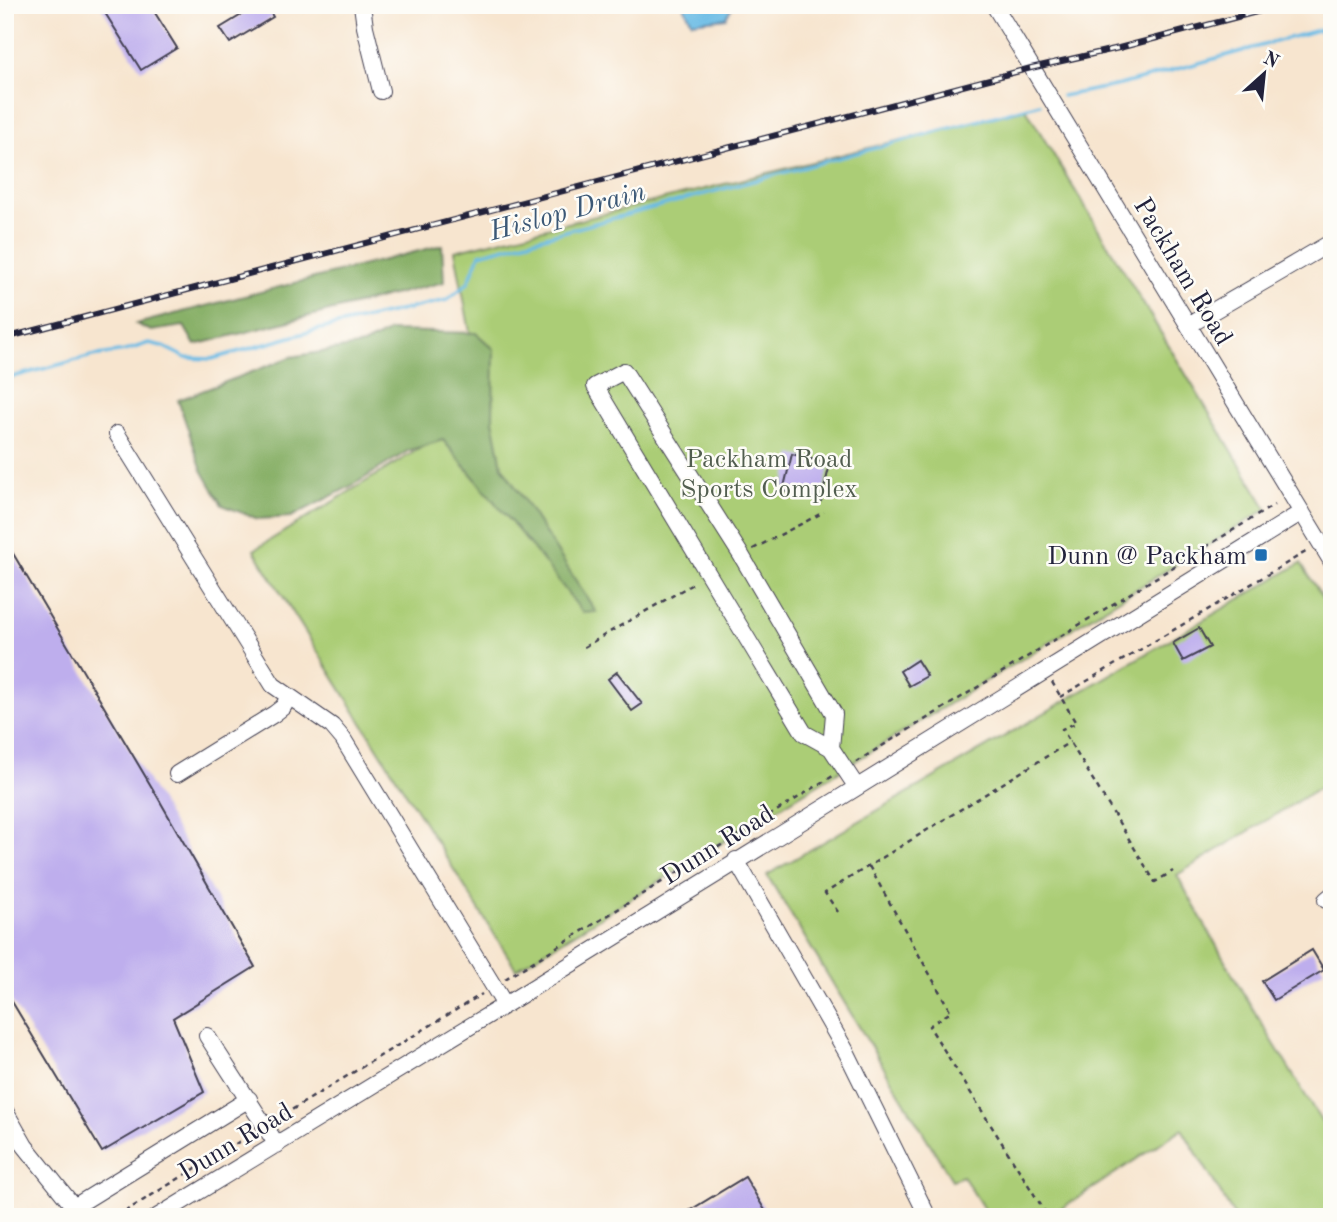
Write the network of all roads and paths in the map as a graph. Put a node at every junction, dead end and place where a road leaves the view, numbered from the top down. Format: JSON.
{"nodes":[{"id":1,"x":362,"y":5,"type":"edge"},
{"id":2,"x":994,"y":5,"type":"edge"},
{"id":3,"x":381,"y":91,"type":"dead end"},
{"id":4,"x":1332,"y":242,"type":"edge"},
{"id":5,"x":1189,"y":326,"type":"junction"},
{"id":6,"x":117,"y":434,"type":"dead end"},
{"id":7,"x":1274,"y":505,"type":"dead end"},
{"id":8,"x":1302,"y":512,"type":"junction"},
{"id":9,"x":1321,"y":543,"type":"junction"},
{"id":10,"x":1332,"y":562,"type":"edge"},
{"id":11,"x":1045,"y":670,"type":"junction"},
{"id":12,"x":289,"y":697,"type":"junction"},
{"id":13,"x":1060,"y":697,"type":"junction"},
{"id":14,"x":1070,"y":742,"type":"junction"},
{"id":15,"x":831,"y":748,"type":"junction"},
{"id":16,"x":845,"y":768,"type":"junction"},
{"id":17,"x":177,"y":774,"type":"dead end"},
{"id":18,"x":856,"y":786,"type":"junction"},
{"id":19,"x":736,"y":860,"type":"junction"},
{"id":20,"x":869,"y":866,"type":"junction"},
{"id":21,"x":1173,"y":871,"type":"dead end"},
{"id":22,"x":838,"y":912,"type":"dead end"},
{"id":23,"x":503,"y":981,"type":"dead end"},
{"id":24,"x":484,"y":993,"type":"dead end"},
{"id":25,"x":505,"y":1005,"type":"junction"},
{"id":26,"x":207,"y":1036,"type":"dead end"},
{"id":27,"x":249,"y":1098,"type":"junction"},
{"id":28,"x":5,"y":1111,"type":"edge"},
{"id":29,"x":271,"y":1123,"type":"dead end"},
{"id":30,"x":261,"y":1128,"type":"dead end"},
{"id":31,"x":277,"y":1145,"type":"junction"},
{"id":32,"x":78,"y":1212,"type":"edge"},
{"id":33,"x":1047,"y":1215,"type":"edge"},
{"id":34,"x":116,"y":1217,"type":"edge"},
{"id":35,"x":157,"y":1217,"type":"edge"},
{"id":36,"x":928,"y":1217,"type":"edge"}],
"edges":[{"from":1,"to":3,"type":"street"},
{"from":2,"to":5,"type":"street","name":"Packham Road"},
{"from":4,"to":5,"type":"street"},
{"from":5,"to":8,"type":"street","name":"Packham Road"},
{"from":6,"to":12,"type":"street"},
{"from":7,"to":16,"type":"path"},
{"from":8,"to":9,"type":"street","name":"Packham Road"},
{"from":8,"to":11,"type":"street","name":"Dunn Road"},
{"from":9,"to":10,"type":"street","name":"Packham Road"},
{"from":9,"to":13,"type":"path"},
{"from":11,"to":13,"type":"path"},
{"from":11,"to":18,"type":"street","name":"Dunn Road"},
{"from":12,"to":17,"type":"street"},
{"from":12,"to":25,"type":"street"},
{"from":13,"to":14,"type":"path"},
{"from":14,"to":20,"type":"path"},
{"from":14,"to":21,"type":"path"},
{"from":15,"to":15,"type":"street"},
{"from":15,"to":16,"type":"street"},
{"from":16,"to":18,"type":"street"},
{"from":16,"to":23,"type":"path"},
{"from":18,"to":19,"type":"street","name":"Dunn Road"},
{"from":19,"to":25,"type":"street","name":"Dunn Road"},
{"from":19,"to":36,"type":"street"},
{"from":20,"to":22,"type":"path"},
{"from":20,"to":33,"type":"path"},
{"from":24,"to":29,"type":"path"},
{"from":25,"to":31,"type":"street","name":"Dunn Road"},
{"from":26,"to":27,"type":"street"},
{"from":27,"to":31,"type":"street"},
{"from":27,"to":32,"type":"street"},
{"from":28,"to":32,"type":"street"},
{"from":30,"to":34,"type":"path"},
{"from":31,"to":35,"type":"street","name":"Dunn Road"}]}
